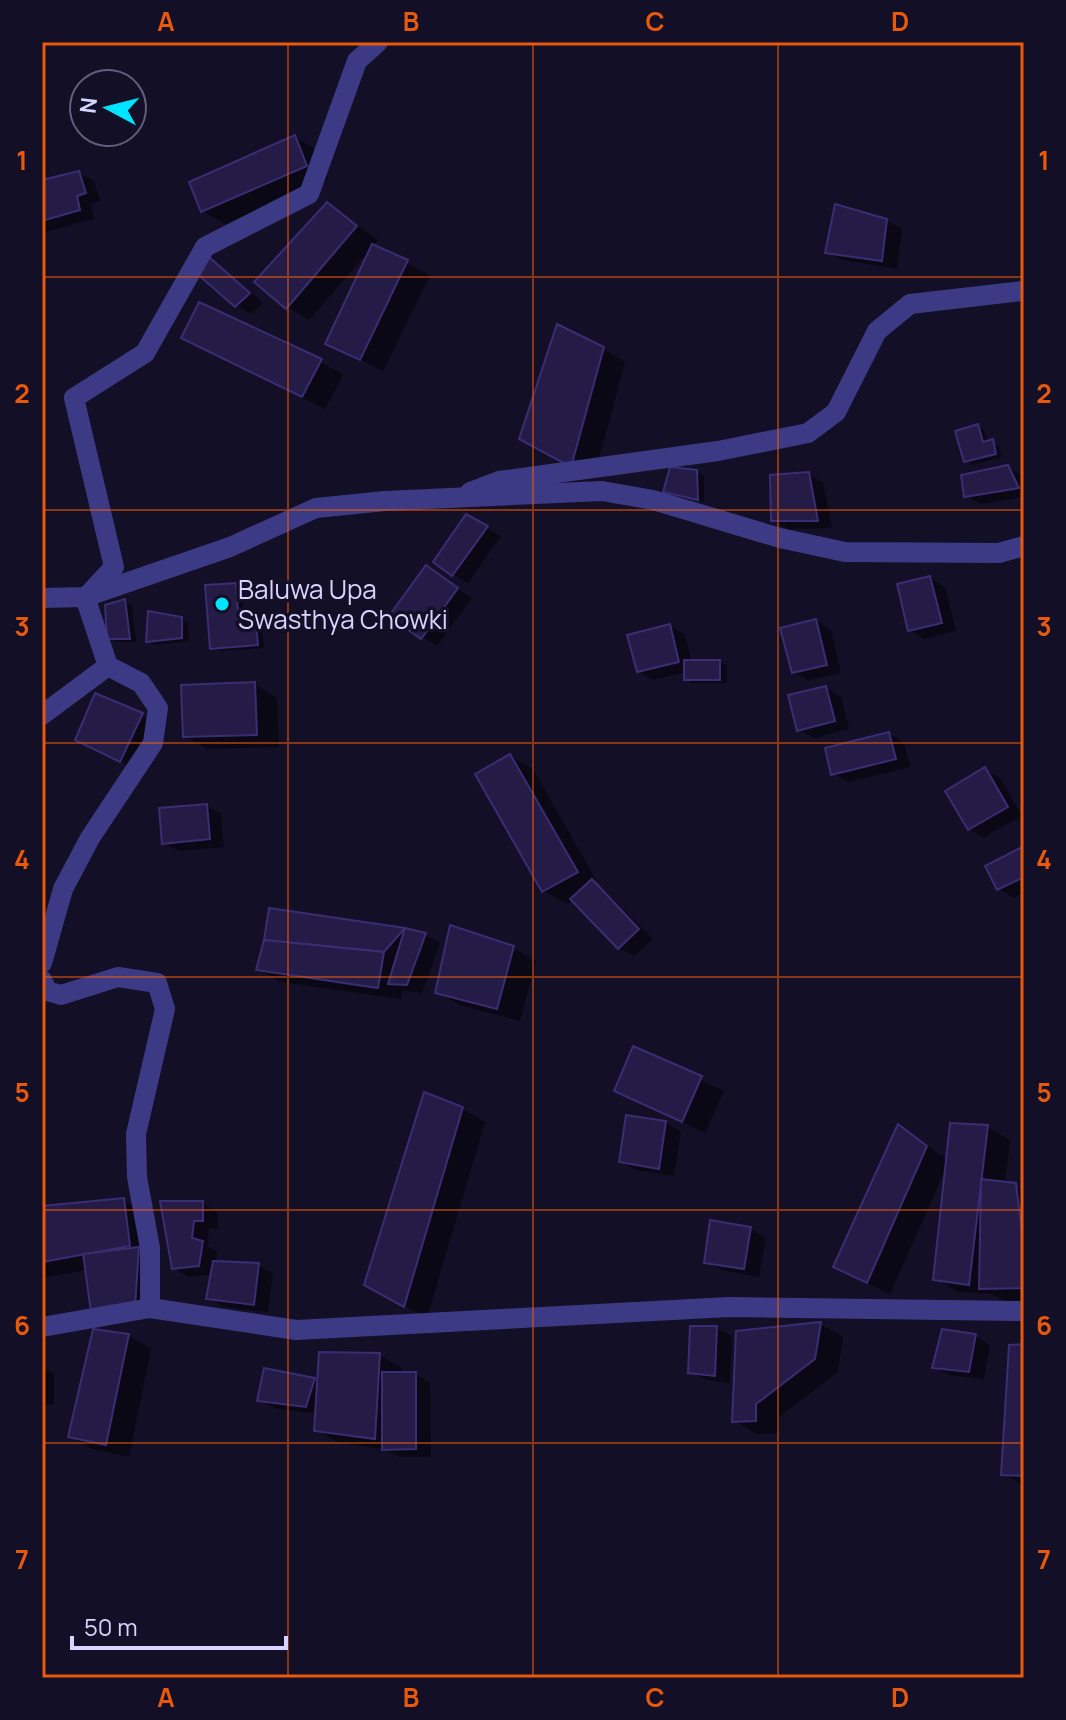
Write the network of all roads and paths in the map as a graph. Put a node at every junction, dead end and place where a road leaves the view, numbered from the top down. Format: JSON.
{"nodes":[{"id":1,"x":378,"y":42,"type":"edge"},
{"id":2,"x":1022,"y":291,"type":"dead end"},
{"id":3,"x":448,"y":500,"type":"junction"},
{"id":4,"x":1024,"y":546,"type":"edge"},
{"id":5,"x":85,"y":597,"type":"junction"},
{"id":6,"x":42,"y":598,"type":"edge"},
{"id":7,"x":108,"y":666,"type":"junction"},
{"id":8,"x":42,"y":715,"type":"edge"},
{"id":9,"x":42,"y":963,"type":"edge"},
{"id":10,"x":42,"y":980,"type":"edge"},
{"id":11,"x":150,"y":1308,"type":"junction"},
{"id":12,"x":1024,"y":1311,"type":"edge"},
{"id":13,"x":42,"y":1327,"type":"edge"}],
"edges":[{"from":1,"to":5,"type":"street"},
{"from":2,"to":3,"type":"street"},
{"from":3,"to":4,"type":"street"},
{"from":3,"to":5,"type":"street"},
{"from":5,"to":6,"type":"street"},
{"from":5,"to":7,"type":"street"},
{"from":7,"to":8,"type":"street"},
{"from":7,"to":9,"type":"street"},
{"from":10,"to":11,"type":"street"},
{"from":11,"to":12,"type":"street"},
{"from":11,"to":13,"type":"street"}]}
